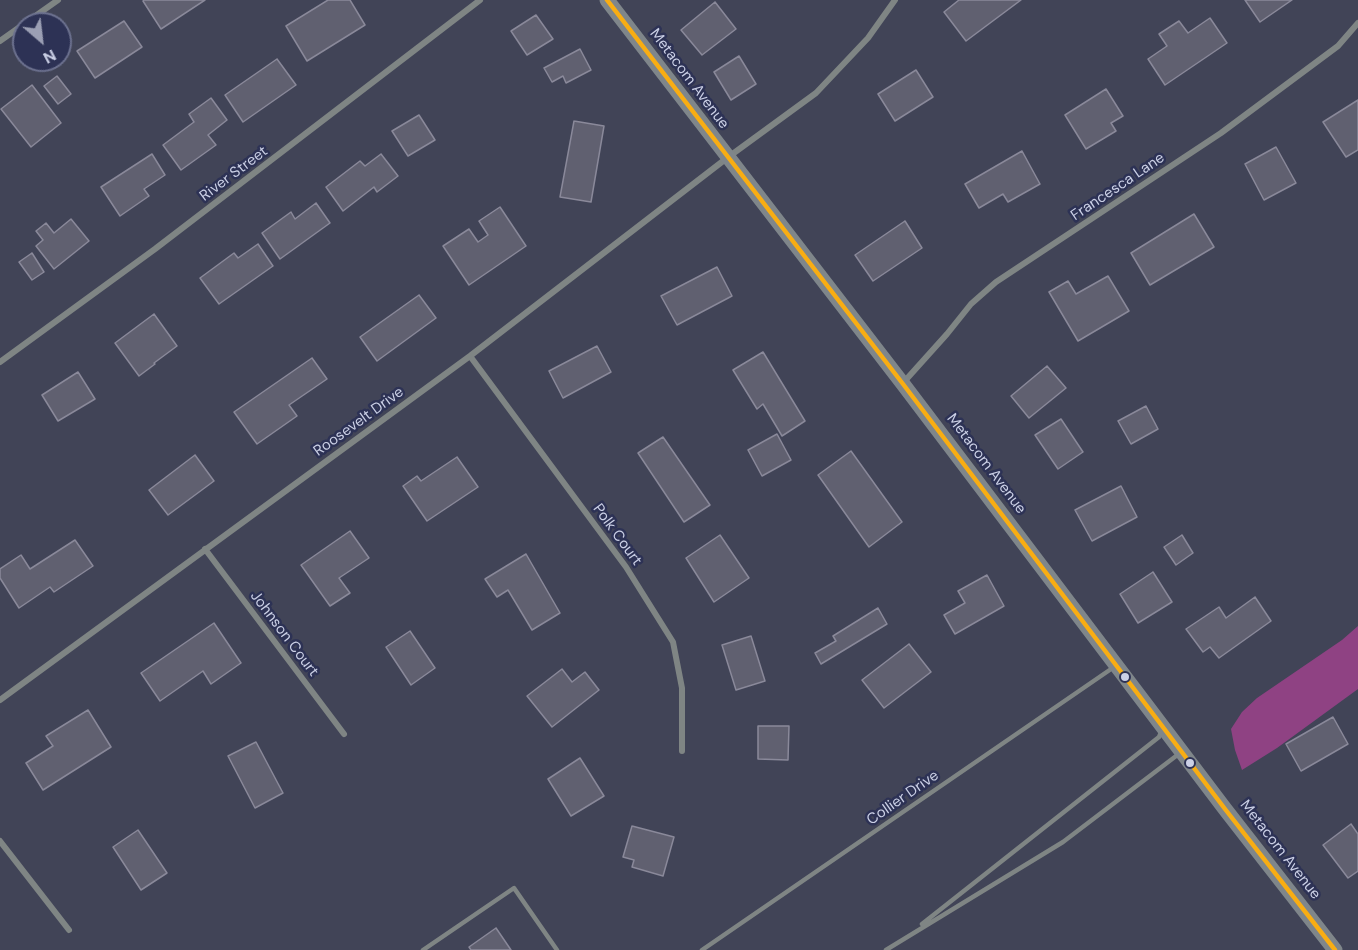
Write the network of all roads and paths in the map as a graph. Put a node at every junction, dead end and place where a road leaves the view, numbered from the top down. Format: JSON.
{"nodes":[{"id":1,"x":58,"y":0,"type":"edge"},
{"id":2,"x":480,"y":0,"type":"edge"},
{"id":3,"x":607,"y":0,"type":"edge"},
{"id":4,"x":895,"y":0,"type":"edge"},
{"id":5,"x":41,"y":12,"type":"edge"},
{"id":6,"x":1358,"y":23,"type":"edge"},
{"id":7,"x":728,"y":158,"type":"junction"},
{"id":8,"x":470,"y":356,"type":"junction"},
{"id":9,"x":0,"y":362,"type":"edge"},
{"id":10,"x":903,"y":384,"type":"junction"},
{"id":11,"x":205,"y":549,"type":"junction"},
{"id":12,"x":1117,"y":665,"type":"junction"},
{"id":13,"x":0,"y":700,"type":"edge"},
{"id":14,"x":1164,"y":727,"type":"junction"},
{"id":15,"x":344,"y":734,"type":"dead end"},
{"id":16,"x":682,"y":751,"type":"dead end"},
{"id":17,"x":1182,"y":752,"type":"junction"},
{"id":18,"x":0,"y":840,"type":"edge"},
{"id":19,"x":69,"y":930,"type":"dead end"},
{"id":20,"x":905,"y":937,"type":"junction"},
{"id":21,"x":423,"y":950,"type":"edge"},
{"id":22,"x":557,"y":950,"type":"edge"},
{"id":23,"x":702,"y":950,"type":"edge"},
{"id":24,"x":886,"y":950,"type":"edge"},
{"id":25,"x":1335,"y":950,"type":"edge"}],
"edges":[{"from":1,"to":5,"type":"street"},
{"from":2,"to":9,"type":"street","name":"River Street"},
{"from":3,"to":7,"type":"main road","name":"Metacom Avenue"},
{"from":4,"to":7,"type":"street"},
{"from":6,"to":10,"type":"street","name":"Francesca Lane"},
{"from":7,"to":8,"type":"street","name":"Roosevelt Drive"},
{"from":7,"to":10,"type":"main road","name":"Metacom Avenue"},
{"from":8,"to":11,"type":"street","name":"Roosevelt Drive"},
{"from":8,"to":16,"type":"street","name":"Polk Court"},
{"from":10,"to":12,"type":"main road","name":"Metacom Avenue"},
{"from":11,"to":13,"type":"street","name":"Roosevelt Drive"},
{"from":11,"to":15,"type":"street","name":"Johnson Court"},
{"from":12,"to":14,"type":"main road","name":"Metacom Avenue"},
{"from":12,"to":23,"type":"lane","name":"Collier Drive"},
{"from":14,"to":17,"type":"main road","name":"Metacom Avenue"},
{"from":14,"to":20,"type":"lane"},
{"from":17,"to":20,"type":"lane"},
{"from":17,"to":25,"type":"main road","name":"Metacom Avenue"},
{"from":18,"to":19,"type":"street"},
{"from":20,"to":24,"type":"lane"},
{"from":21,"to":22,"type":"lane"}]}
